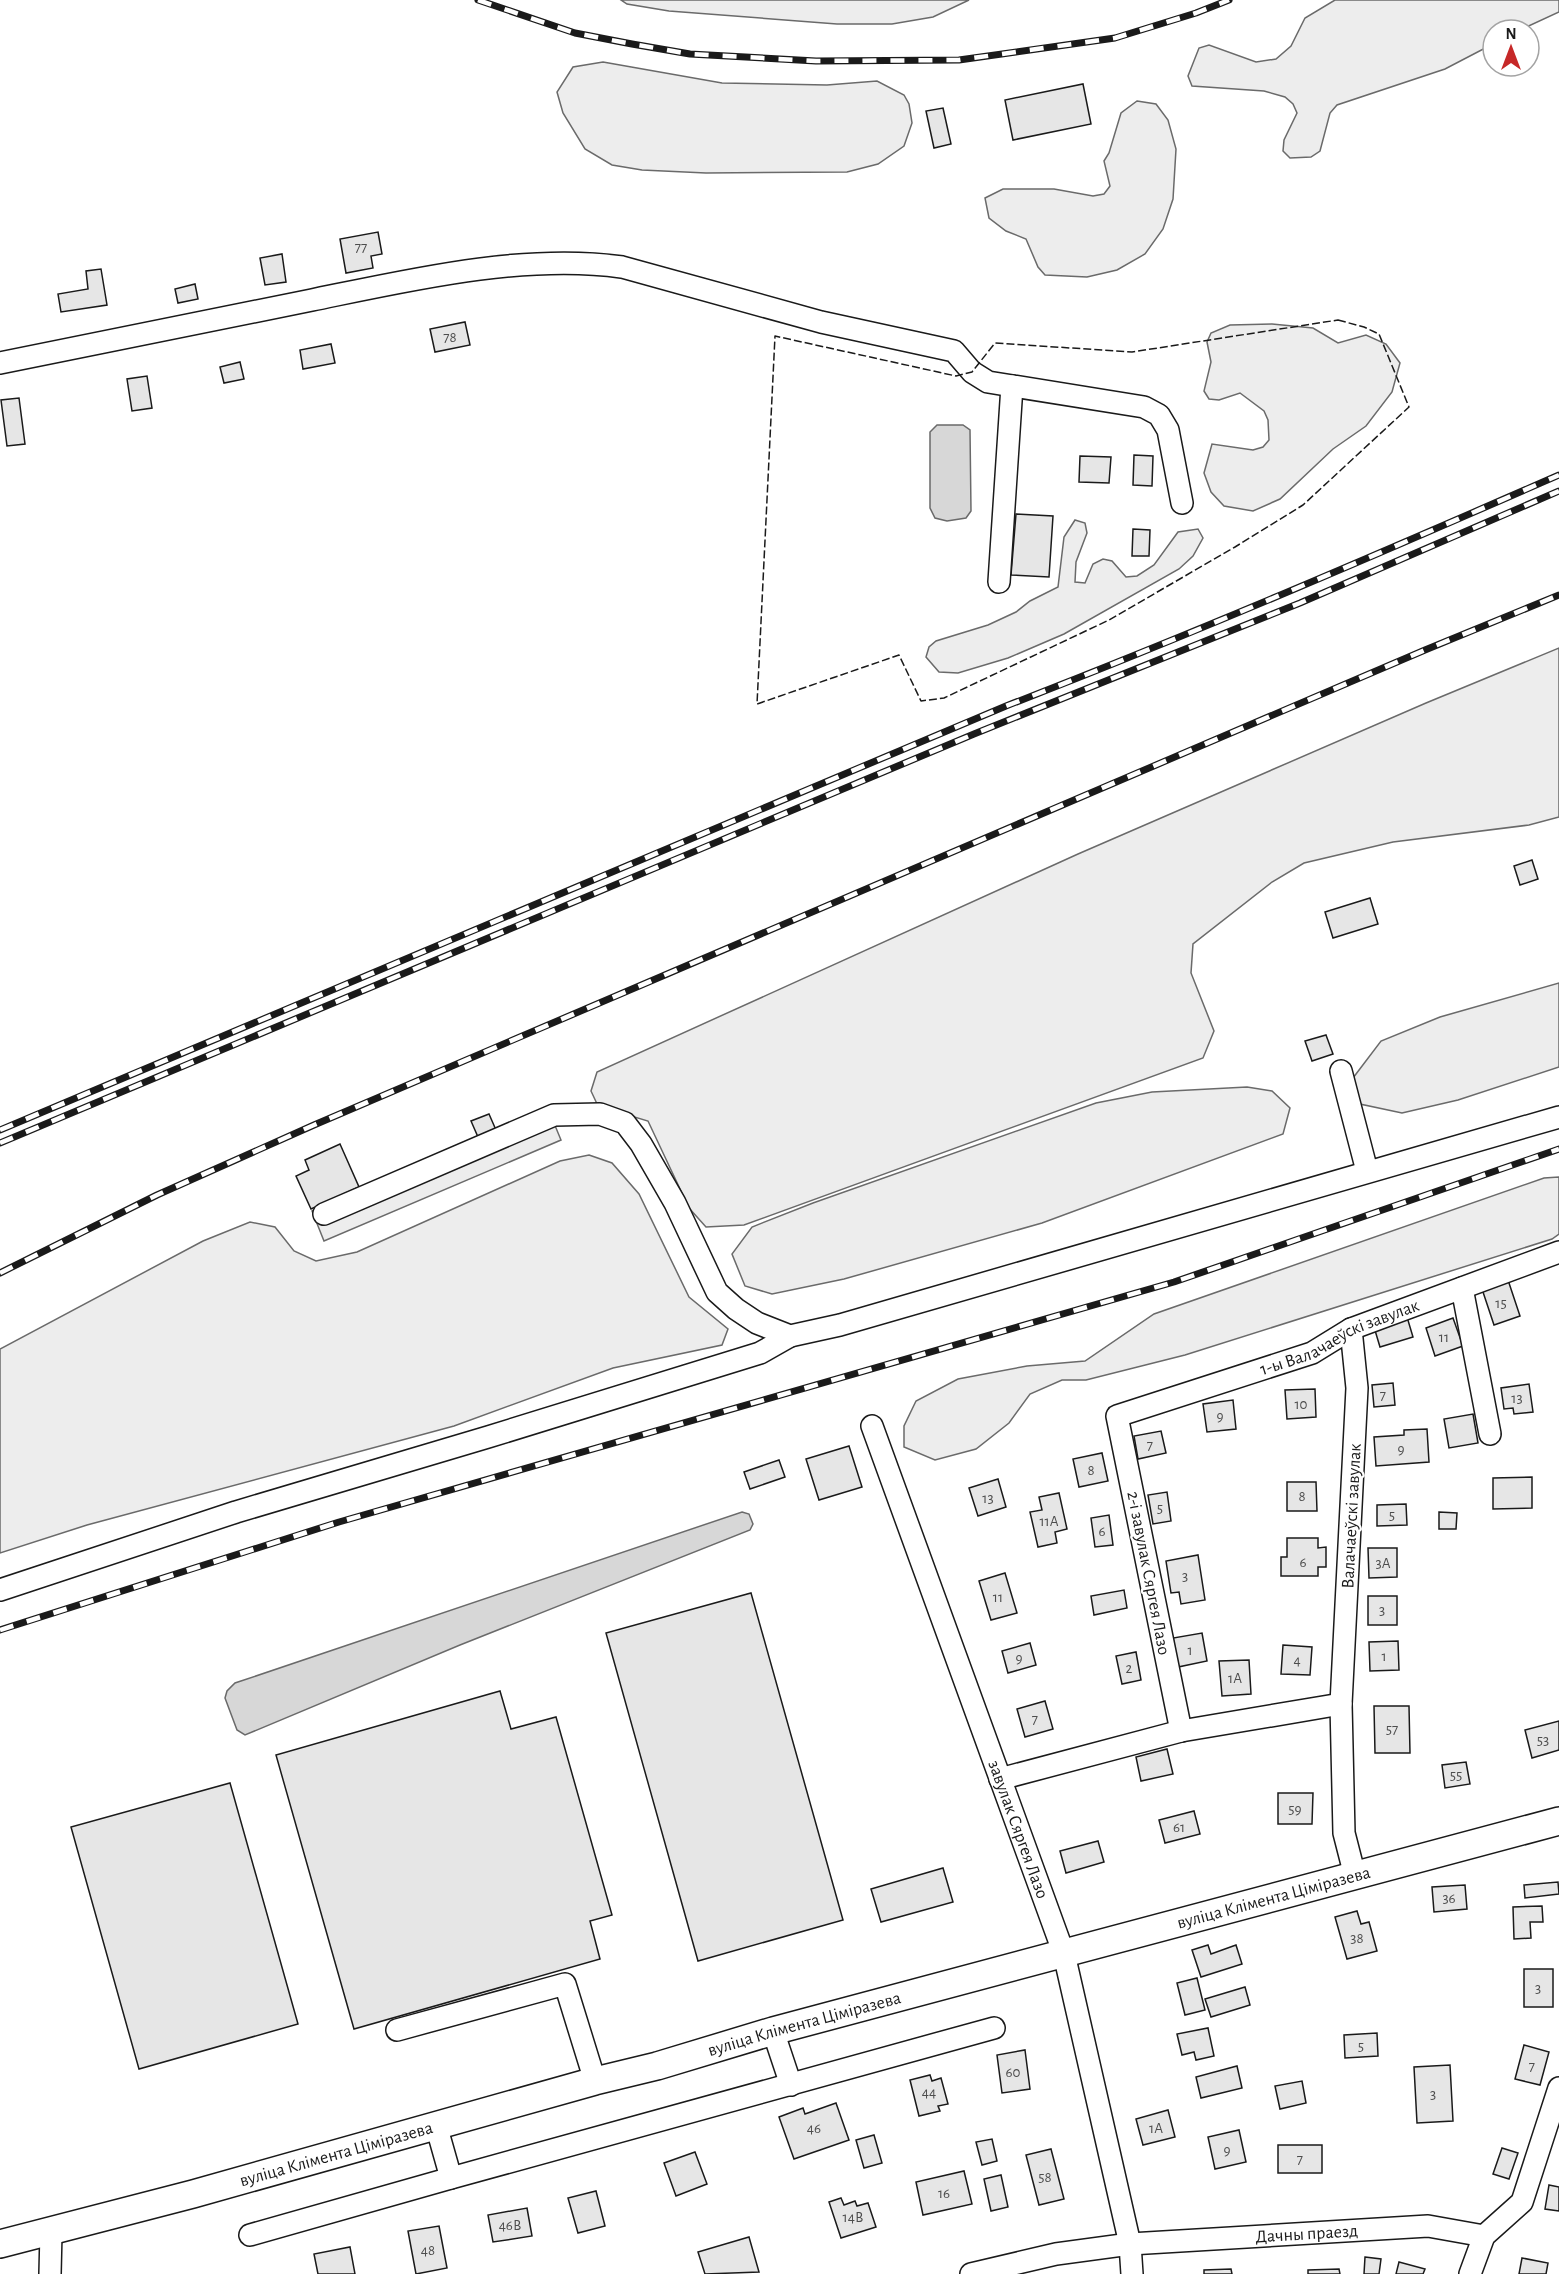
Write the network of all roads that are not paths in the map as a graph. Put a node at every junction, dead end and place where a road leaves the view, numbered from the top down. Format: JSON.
{"nodes":[{"id":1,"x":0,"y":363,"type":"edge"},
{"id":2,"x":1012,"y":386,"type":"junction"},
{"id":3,"x":1182,"y":503,"type":"dead end"},
{"id":4,"x":999,"y":582,"type":"dead end"},
{"id":5,"x":1341,"y":1071,"type":"dead end"},
{"id":6,"x":1559,"y":1117,"type":"edge"},
{"id":7,"x":1367,"y":1171,"type":"junction"},
{"id":8,"x":324,"y":1214,"type":"dead end"},
{"id":9,"x":1559,"y":1252,"type":"edge"},
{"id":10,"x":1461,"y":1288,"type":"junction"},
{"id":11,"x":1351,"y":1329,"type":"junction"},
{"id":12,"x":790,"y":1336,"type":"junction"},
{"id":13,"x":1117,"y":1416,"type":"joint"},
{"id":14,"x":872,"y":1426,"type":"dead end"},
{"id":15,"x":1490,"y":1434,"type":"dead end"},
{"id":16,"x":0,"y":1590,"type":"edge"},
{"id":17,"x":1341,"y":1704,"type":"junction"},
{"id":18,"x":1181,"y":1731,"type":"junction"},
{"id":19,"x":1000,"y":1779,"type":"junction"},
{"id":20,"x":1559,"y":1821,"type":"edge"},
{"id":21,"x":1355,"y":1876,"type":"junction"},
{"id":22,"x":1064,"y":1954,"type":"junction"},
{"id":23,"x":994,"y":2028,"type":"dead end"},
{"id":24,"x":397,"y":2030,"type":"dead end"},
{"id":25,"x":773,"y":2031,"type":"junction"},
{"id":26,"x":595,"y":2081,"type":"junction"},
{"id":27,"x":791,"y":2085,"type":"junction"},
{"id":28,"x":1559,"y":2088,"type":"edge"},
{"id":29,"x":436,"y":2125,"type":"junction"},
{"id":30,"x":451,"y":2178,"type":"junction"},
{"id":31,"x":51,"y":2232,"type":"junction"},
{"id":32,"x":250,"y":2235,"type":"dead end"},
{"id":33,"x":1484,"y":2236,"type":"junction"},
{"id":34,"x":0,"y":2244,"type":"edge"},
{"id":35,"x":1130,"y":2244,"type":"junction"},
{"id":36,"x":50,"y":2274,"type":"edge"},
{"id":37,"x":971,"y":2274,"type":"edge"},
{"id":38,"x":1132,"y":2274,"type":"edge"},
{"id":39,"x":1470,"y":2274,"type":"edge"}],
"edges":[{"from":1,"to":2,"type":"street"},
{"from":2,"to":3,"type":"street"},
{"from":2,"to":4,"type":"street"},
{"from":5,"to":7,"type":"street"},
{"from":6,"to":7,"type":"street"},
{"from":7,"to":12,"type":"street"},
{"from":8,"to":12,"type":"street"},
{"from":9,"to":10,"type":"street","name":"1-ы Валачаеўскі завулак"},
{"from":10,"to":11,"type":"street","name":"1-ы Валачаеўскі завулак"},
{"from":10,"to":15,"type":"street"},
{"from":11,"to":13,"type":"street","name":"1-ы Валачаеўскі завулак"},
{"from":11,"to":17,"type":"street","name":"Валачаеўскі завулак"},
{"from":12,"to":16,"type":"street"},
{"from":13,"to":18,"type":"street","name":"2-і завулак Сяргея Лазо"},
{"from":14,"to":19,"type":"street","name":"завулак Сяргея Лазо"},
{"from":17,"to":18,"type":"street"},
{"from":17,"to":21,"type":"street","name":"Валачаеўскі завулак"},
{"from":18,"to":19,"type":"street"},
{"from":19,"to":22,"type":"street","name":"завулак Сяргея Лазо"},
{"from":20,"to":21,"type":"main road","name":"вуліца Клімента Ціміразева"},
{"from":21,"to":22,"type":"main road","name":"вуліца Клімента Ціміразева"},
{"from":22,"to":25,"type":"main road","name":"вуліца Клімента Ціміразева"},
{"from":22,"to":35,"type":"street","name":"завулак Сяргея Лазо"},
{"from":23,"to":27,"type":"street"},
{"from":24,"to":26,"type":"street"},
{"from":25,"to":26,"type":"main road","name":"вуліца Клімента Ціміразева"},
{"from":25,"to":27,"type":"street"},
{"from":26,"to":29,"type":"main road","name":"вуліца Клімента Ціміразева"},
{"from":27,"to":30,"type":"street"},
{"from":28,"to":33,"type":"street"},
{"from":29,"to":30,"type":"street"},
{"from":29,"to":31,"type":"main road","name":"вуліца Клімента Ціміразева"},
{"from":30,"to":32,"type":"street"},
{"from":31,"to":34,"type":"main road","name":"вуліца Клімента Ціміразева"},
{"from":31,"to":36,"type":"street"},
{"from":33,"to":35,"type":"street","name":"Дачны праезд"},
{"from":33,"to":39,"type":"street"},
{"from":35,"to":37,"type":"street","name":"Дачны праезд"},
{"from":35,"to":38,"type":"street","name":"завулак Сяргея Лазо"}]}
